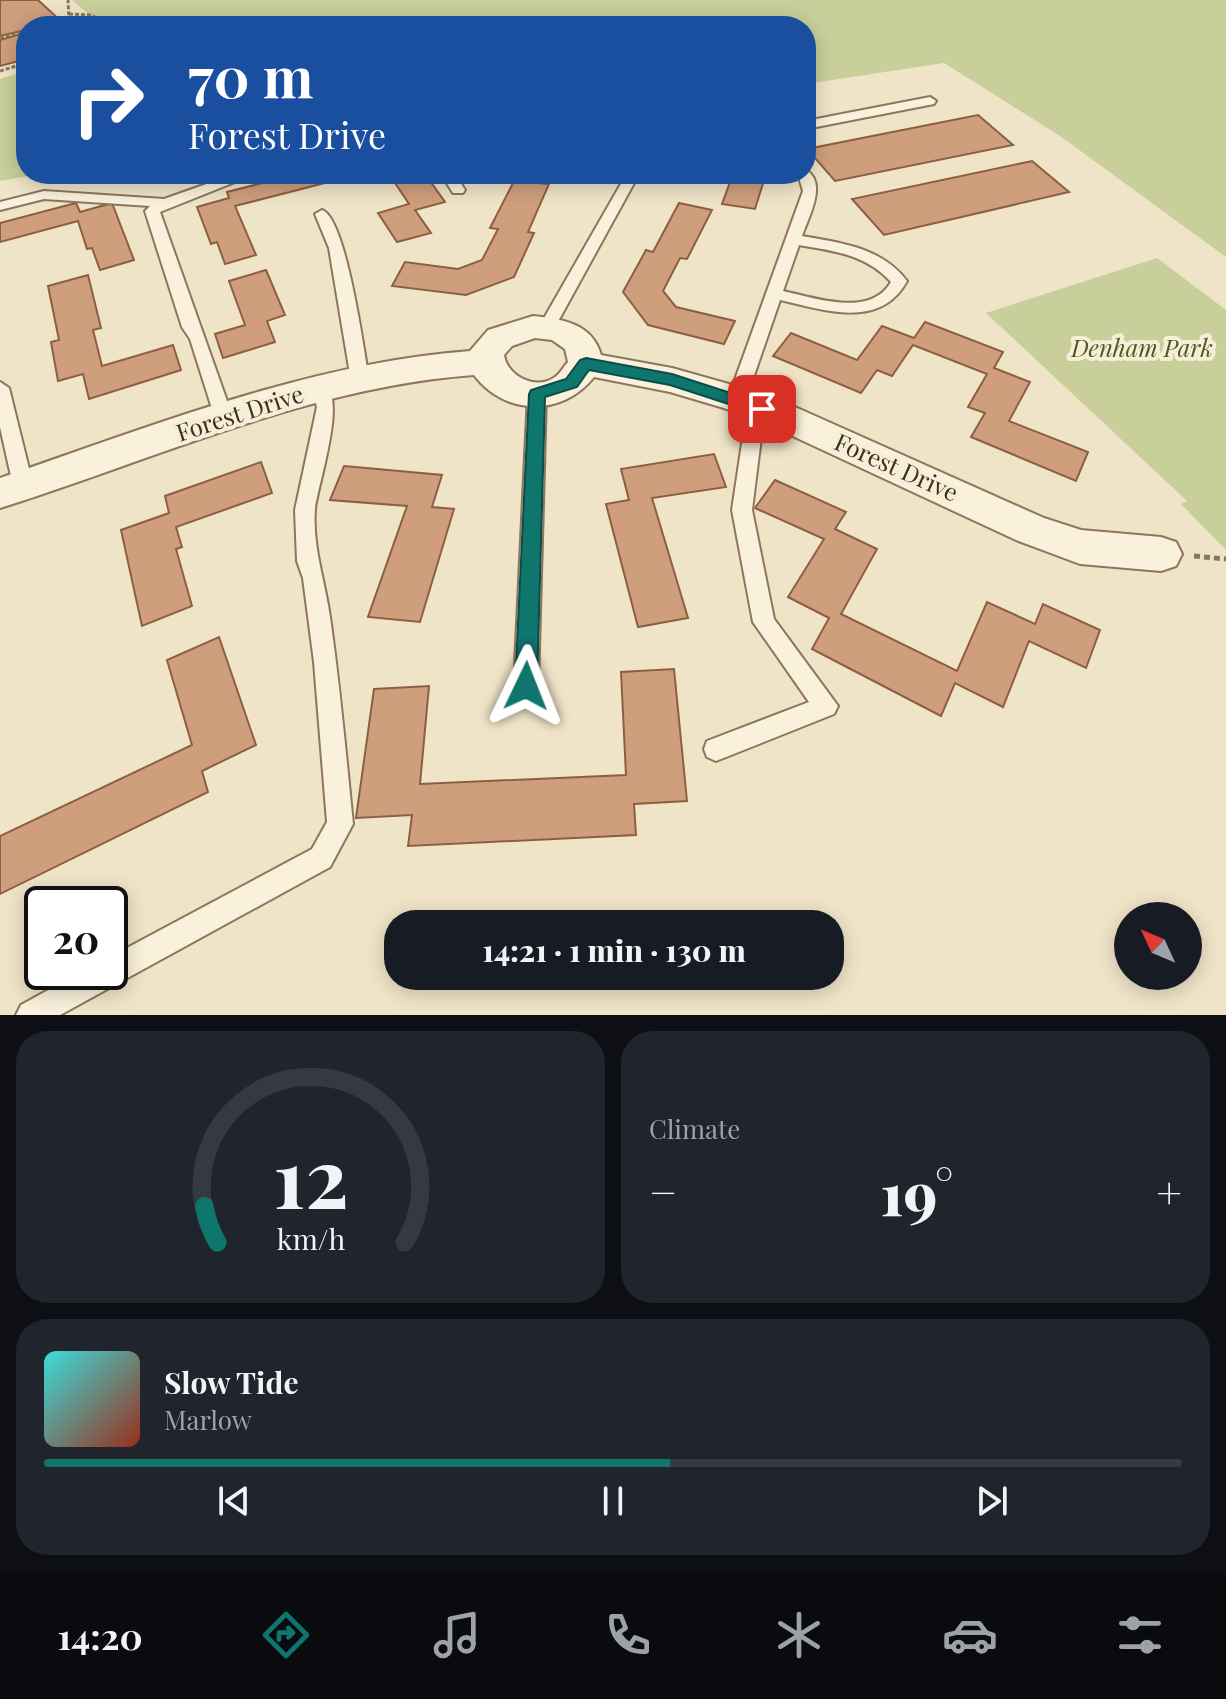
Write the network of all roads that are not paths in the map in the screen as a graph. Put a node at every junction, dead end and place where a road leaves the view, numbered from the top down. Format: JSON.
{"nodes":[{"id":1,"x":930,"y":101,"type":"dead end"},
{"id":2,"x":816,"y":123,"type":"edge"},
{"id":3,"x":219,"y":184,"type":"edge"},
{"id":4,"x":454,"y":184,"type":"edge"},
{"id":5,"x":628,"y":184,"type":"edge"},
{"id":6,"x":808,"y":184,"type":"edge"},
{"id":7,"x":458,"y":190,"type":"dead end"},
{"id":8,"x":165,"y":203,"type":"junction"},
{"id":9,"x":0,"y":206,"type":"edge"},
{"id":10,"x":322,"y":214,"type":"dead end"},
{"id":11,"x":792,"y":239,"type":"junction"},
{"id":12,"x":773,"y":294,"type":"junction"},
{"id":13,"x":547,"y":327,"type":"junction"},
{"id":14,"x":486,"y":362,"type":"junction"},
{"id":15,"x":586,"y":364,"type":"junction"},
{"id":16,"x":360,"y":380,"type":"junction"},
{"id":17,"x":0,"y":388,"type":"edge"},
{"id":18,"x":321,"y":389,"type":"junction"},
{"id":19,"x":537,"y":394,"type":"junction"},
{"id":20,"x":750,"y":404,"type":"junction"},
{"id":21,"x":224,"y":418,"type":"junction"},
{"id":22,"x":11,"y":489,"type":"edge"},
{"id":23,"x":1161,"y":554,"type":"dead end"},
{"id":24,"x":526,"y":686,"type":"dead end"},
{"id":25,"x":716,"y":749,"type":"dead end"},
{"id":26,"x":31,"y":1015,"type":"edge"}],
"edges":[{"from":1,"to":2,"type":"lane"},
{"from":3,"to":8,"type":"lane"},
{"from":4,"to":7,"type":"lane"},
{"from":5,"to":13,"type":"lane"},
{"from":6,"to":11,"type":"lane"},
{"from":8,"to":9,"type":"lane"},
{"from":8,"to":21,"type":"lane"},
{"from":10,"to":16,"type":"lane"},
{"from":11,"to":12,"type":"lane"},
{"from":11,"to":12,"type":"lane"},
{"from":12,"to":20,"type":"lane"},
{"from":13,"to":14,"type":"street"},
{"from":13,"to":15,"type":"street"},
{"from":14,"to":16,"type":"street","name":"Forest Drive"},
{"from":14,"to":19,"type":"street"},
{"from":15,"to":19,"type":"street"},
{"from":15,"to":20,"type":"street","name":"Forest Drive"},
{"from":16,"to":18,"type":"street","name":"Forest Drive"},
{"from":17,"to":22,"type":"lane"},
{"from":18,"to":21,"type":"street","name":"Forest Drive"},
{"from":18,"to":26,"type":"lane"},
{"from":19,"to":24,"type":"lane"},
{"from":20,"to":23,"type":"street","name":"Forest Drive"},
{"from":20,"to":25,"type":"lane"},
{"from":21,"to":22,"type":"street","name":"Forest Drive"}]}
